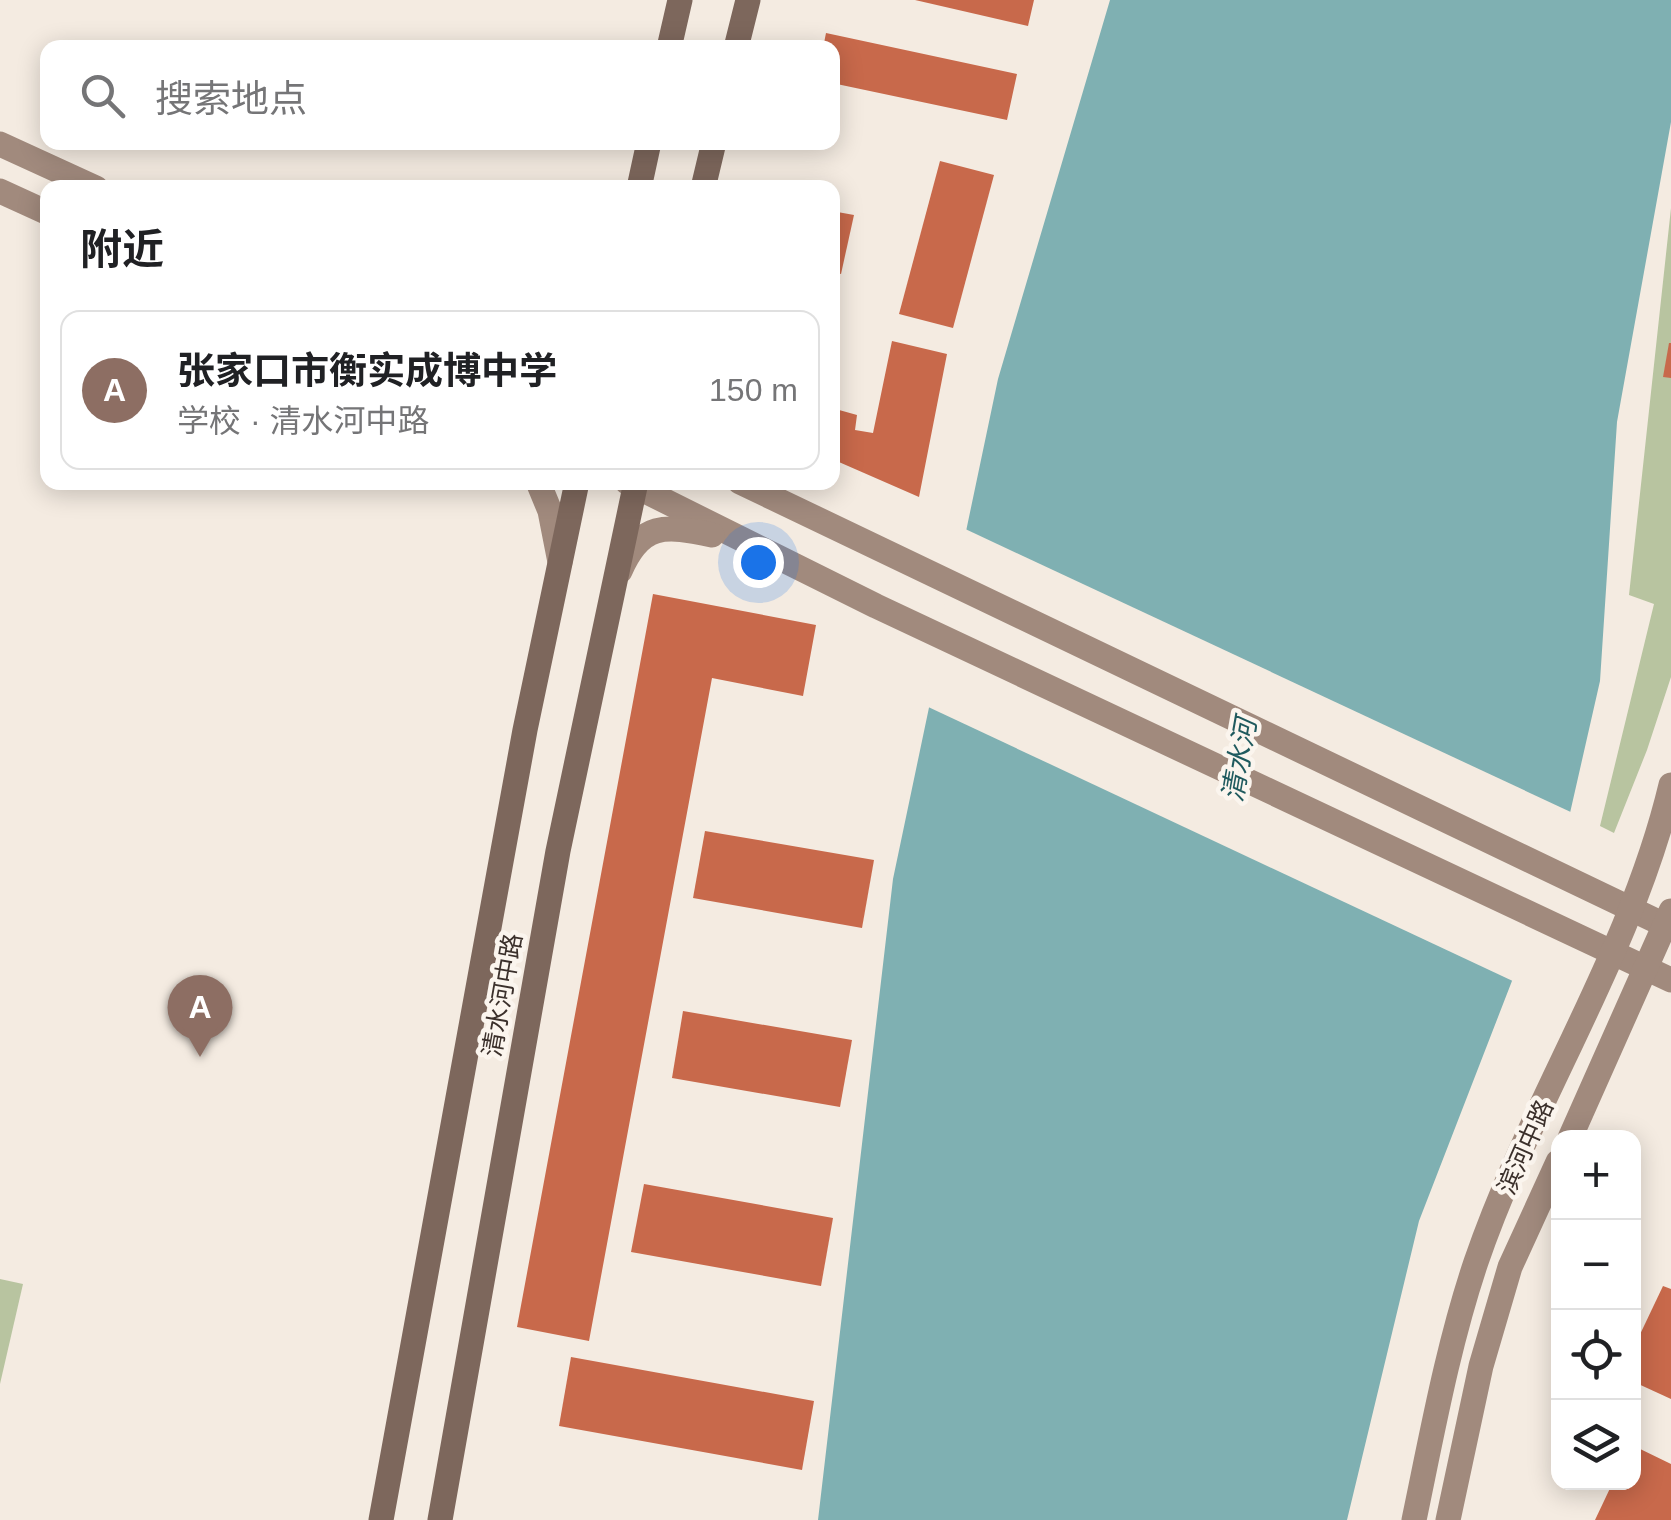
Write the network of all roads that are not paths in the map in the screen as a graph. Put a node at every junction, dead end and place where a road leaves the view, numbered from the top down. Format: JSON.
{"nodes":[{"id":1,"x":680,"y":0,"type":"edge"},
{"id":2,"x":748,"y":0,"type":"edge"},
{"id":3,"x":671,"y":40,"type":"edge"},
{"id":4,"x":738,"y":40,"type":"edge"},
{"id":5,"x":0,"y":144,"type":"edge"},
{"id":6,"x":647,"y":150,"type":"edge"},
{"id":7,"x":712,"y":150,"type":"edge"},
{"id":8,"x":79,"y":180,"type":"edge"},
{"id":9,"x":641,"y":180,"type":"edge"},
{"id":10,"x":705,"y":180,"type":"edge"},
{"id":11,"x":0,"y":191,"type":"edge"},
{"id":12,"x":40,"y":208,"type":"edge"},
{"id":13,"x":541,"y":490,"type":"edge"},
{"id":14,"x":575,"y":490,"type":"edge"},
{"id":15,"x":632,"y":490,"type":"edge"},
{"id":16,"x":645,"y":490,"type":"edge"},
{"id":17,"x":756,"y":490,"type":"edge"},
{"id":18,"x":743,"y":541,"type":"junction"},
{"id":19,"x":560,"y":562,"type":"junction"},
{"id":20,"x":616,"y":580,"type":"junction"},
{"id":21,"x":1671,"y":785,"type":"edge"},
{"id":22,"x":1633,"y":909,"type":"junction"},
{"id":23,"x":1669,"y":921,"type":"edge"},
{"id":24,"x":1613,"y":953,"type":"junction"},
{"id":25,"x":1647,"y":968,"type":"junction"},
{"id":26,"x":1671,"y":980,"type":"edge"},
{"id":27,"x":1574,"y":1130,"type":"edge"},
{"id":28,"x":1551,"y":1177,"type":"edge"},
{"id":29,"x":381,"y":1520,"type":"edge"},
{"id":30,"x":440,"y":1520,"type":"edge"},
{"id":31,"x":1414,"y":1520,"type":"edge"},
{"id":32,"x":1448,"y":1520,"type":"edge"}],
"edges":[{"from":1,"to":3,"type":"main road"},
{"from":2,"to":4,"type":"main road"},
{"from":5,"to":8,"type":"main road"},
{"from":6,"to":9,"type":"main road"},
{"from":7,"to":10,"type":"main road"},
{"from":11,"to":12,"type":"main road"},
{"from":13,"to":19,"type":"main road"},
{"from":14,"to":19,"type":"main road","name":"清水河中路"},
{"from":15,"to":20,"type":"main road","name":"清水河中路"},
{"from":16,"to":18,"type":"main road"},
{"from":17,"to":22,"type":"main road"},
{"from":18,"to":20,"type":"main road"},
{"from":18,"to":24,"type":"main road"},
{"from":19,"to":29,"type":"main road","name":"清水河中路"},
{"from":20,"to":30,"type":"main road","name":"清水河中路"},
{"from":21,"to":22,"type":"main road","name":"滨河中路"},
{"from":22,"to":23,"type":"main road"},
{"from":22,"to":24,"type":"main road","name":"滨河中路"},
{"from":23,"to":25,"type":"main road","name":"滨河中路"},
{"from":24,"to":25,"type":"main road"},
{"from":24,"to":31,"type":"main road","name":"滨河中路"},
{"from":25,"to":26,"type":"main road"},
{"from":25,"to":27,"type":"main road","name":"滨河中路"},
{"from":28,"to":32,"type":"main road","name":"滨河中路"}]}
